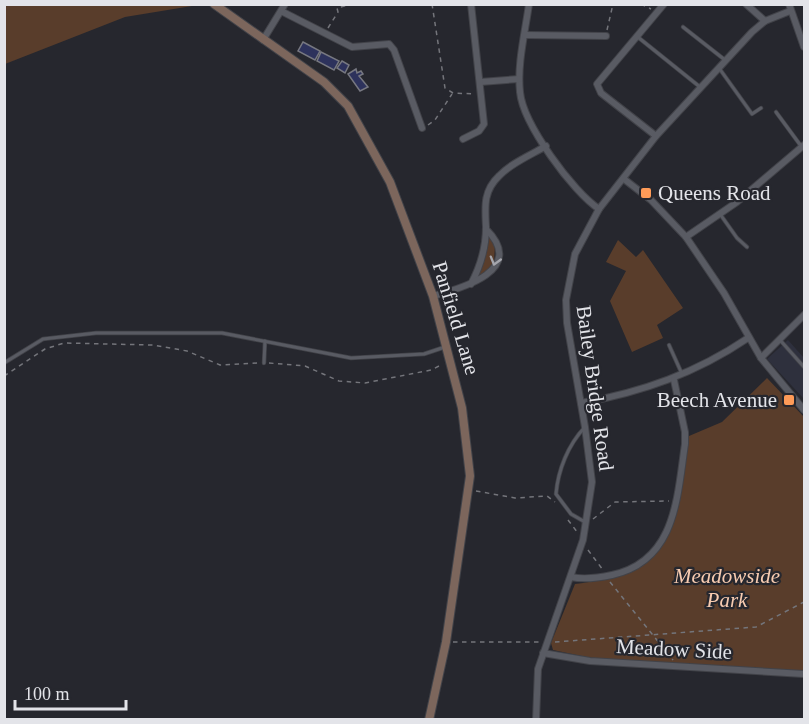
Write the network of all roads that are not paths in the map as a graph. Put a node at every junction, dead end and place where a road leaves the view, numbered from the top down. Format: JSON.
{"nodes":[{"id":1,"x":214,"y":4,"type":"edge"},
{"id":2,"x":285,"y":4,"type":"edge"},
{"id":3,"x":471,"y":4,"type":"edge"},
{"id":4,"x":529,"y":4,"type":"edge"},
{"id":5,"x":664,"y":4,"type":"edge"},
{"id":6,"x":746,"y":4,"type":"edge"},
{"id":7,"x":790,"y":8,"type":"edge"},
{"id":8,"x":283,"y":12,"type":"junction"},
{"id":9,"x":765,"y":21,"type":"junction"},
{"id":10,"x":683,"y":27,"type":"dead end"},
{"id":11,"x":525,"y":35,"type":"junction"},
{"id":12,"x":606,"y":36,"type":"road end"},
{"id":13,"x":639,"y":38,"type":"junction"},
{"id":14,"x":263,"y":40,"type":"junction"},
{"id":15,"x":804,"y":47,"type":"edge"},
{"id":16,"x":725,"y":60,"type":"junction"},
{"id":17,"x":718,"y":66,"type":"junction"},
{"id":18,"x":519,"y":79,"type":"junction"},
{"id":19,"x":480,"y":82,"type":"junction"},
{"id":20,"x":700,"y":87,"type":"junction"},
{"id":21,"x":761,"y":108,"type":"dead end"},
{"id":22,"x":776,"y":112,"type":"dead end"},
{"id":23,"x":422,"y":128,"type":"road end"},
{"id":24,"x":656,"y":136,"type":"junction"},
{"id":25,"x":463,"y":139,"type":"dead end"},
{"id":26,"x":546,"y":146,"type":"junction"},
{"id":27,"x":803,"y":146,"type":"edge"},
{"id":28,"x":624,"y":179,"type":"junction"},
{"id":29,"x":599,"y":209,"type":"junction"},
{"id":30,"x":720,"y":214,"type":"junction"},
{"id":31,"x":486,"y":229,"type":"junction"},
{"id":32,"x":686,"y":237,"type":"junction"},
{"id":33,"x":747,"y":247,"type":"dead end"},
{"id":34,"x":471,"y":284,"type":"junction"},
{"id":35,"x":434,"y":297,"type":"junction"},
{"id":36,"x":803,"y":318,"type":"edge"},
{"id":37,"x":748,"y":339,"type":"junction"},
{"id":38,"x":780,"y":340,"type":"junction"},
{"id":39,"x":265,"y":341,"type":"junction"},
{"id":40,"x":669,"y":345,"type":"dead end"},
{"id":41,"x":447,"y":346,"type":"junction"},
{"id":42,"x":761,"y":358,"type":"junction"},
{"id":43,"x":4,"y":363,"type":"edge"},
{"id":44,"x":264,"y":363,"type":"road end"},
{"id":45,"x":804,"y":367,"type":"edge"},
{"id":46,"x":682,"y":376,"type":"junction"},
{"id":47,"x":674,"y":380,"type":"junction"},
{"id":48,"x":581,"y":403,"type":"junction"},
{"id":49,"x":804,"y":410,"type":"edge"},
{"id":50,"x":585,"y":427,"type":"junction"},
{"id":51,"x":587,"y":523,"type":"junction"},
{"id":52,"x":570,"y":577,"type":"junction"},
{"id":53,"x":543,"y":653,"type":"junction"},
{"id":54,"x":804,"y":674,"type":"edge"},
{"id":55,"x":429,"y":720,"type":"edge"},
{"id":56,"x":536,"y":720,"type":"edge"}],
"edges":[{"from":1,"to":14,"type":"street","name":"Panfield Lane"},
{"from":2,"to":8,"type":"street"},
{"from":3,"to":19,"type":"street"},
{"from":4,"to":11,"type":"street"},
{"from":5,"to":13,"type":"street"},
{"from":6,"to":9,"type":"street"},
{"from":7,"to":9,"type":"street","name":"Bailey Bridge Road"},
{"from":7,"to":15,"type":"street"},
{"from":8,"to":14,"type":"street"},
{"from":8,"to":23,"type":"street"},
{"from":9,"to":16,"type":"street","name":"Bailey Bridge Road"},
{"from":10,"to":16,"type":"lane"},
{"from":11,"to":12,"type":"street"},
{"from":11,"to":18,"type":"street"},
{"from":13,"to":20,"type":"lane"},
{"from":13,"to":24,"type":"street"},
{"from":14,"to":35,"type":"street","name":"Panfield Lane"},
{"from":16,"to":17,"type":"street","name":"Bailey Bridge Road"},
{"from":17,"to":20,"type":"street","name":"Bailey Bridge Road"},
{"from":17,"to":21,"type":"lane"},
{"from":18,"to":19,"type":"street"},
{"from":18,"to":26,"type":"street"},
{"from":19,"to":25,"type":"street"},
{"from":20,"to":24,"type":"street","name":"Bailey Bridge Road"},
{"from":22,"to":27,"type":"lane"},
{"from":24,"to":28,"type":"street","name":"Bailey Bridge Road"},
{"from":26,"to":29,"type":"street"},
{"from":26,"to":31,"type":"street"},
{"from":27,"to":30,"type":"street"},
{"from":28,"to":29,"type":"street","name":"Bailey Bridge Road"},
{"from":28,"to":32,"type":"street"},
{"from":29,"to":48,"type":"street","name":"Bailey Bridge Road"},
{"from":30,"to":32,"type":"street"},
{"from":30,"to":33,"type":"lane"},
{"from":31,"to":34,"type":"street"},
{"from":31,"to":34,"type":"street","one_way":true},
{"from":32,"to":37,"type":"street"},
{"from":34,"to":35,"type":"street"},
{"from":35,"to":41,"type":"street","name":"Panfield Lane"},
{"from":36,"to":38,"type":"street"},
{"from":37,"to":42,"type":"street"},
{"from":37,"to":46,"type":"street"},
{"from":38,"to":42,"type":"street"},
{"from":38,"to":45,"type":"lane"},
{"from":39,"to":41,"type":"lane"},
{"from":39,"to":43,"type":"lane"},
{"from":39,"to":44,"type":"lane"},
{"from":40,"to":46,"type":"lane"},
{"from":41,"to":55,"type":"street","name":"Panfield Lane"},
{"from":42,"to":49,"type":"street"},
{"from":46,"to":47,"type":"street"},
{"from":47,"to":48,"type":"street"},
{"from":47,"to":52,"type":"street"},
{"from":48,"to":50,"type":"street","name":"Bailey Bridge Road"},
{"from":50,"to":51,"type":"street","name":"Bailey Bridge Road"},
{"from":50,"to":51,"type":"lane"},
{"from":51,"to":52,"type":"street","name":"Bailey Bridge Road"},
{"from":52,"to":53,"type":"street","name":"Bailey Bridge Road"},
{"from":53,"to":54,"type":"street","name":"Meadow Side"},
{"from":53,"to":56,"type":"street","name":"Bailey Bridge Road"}]}
